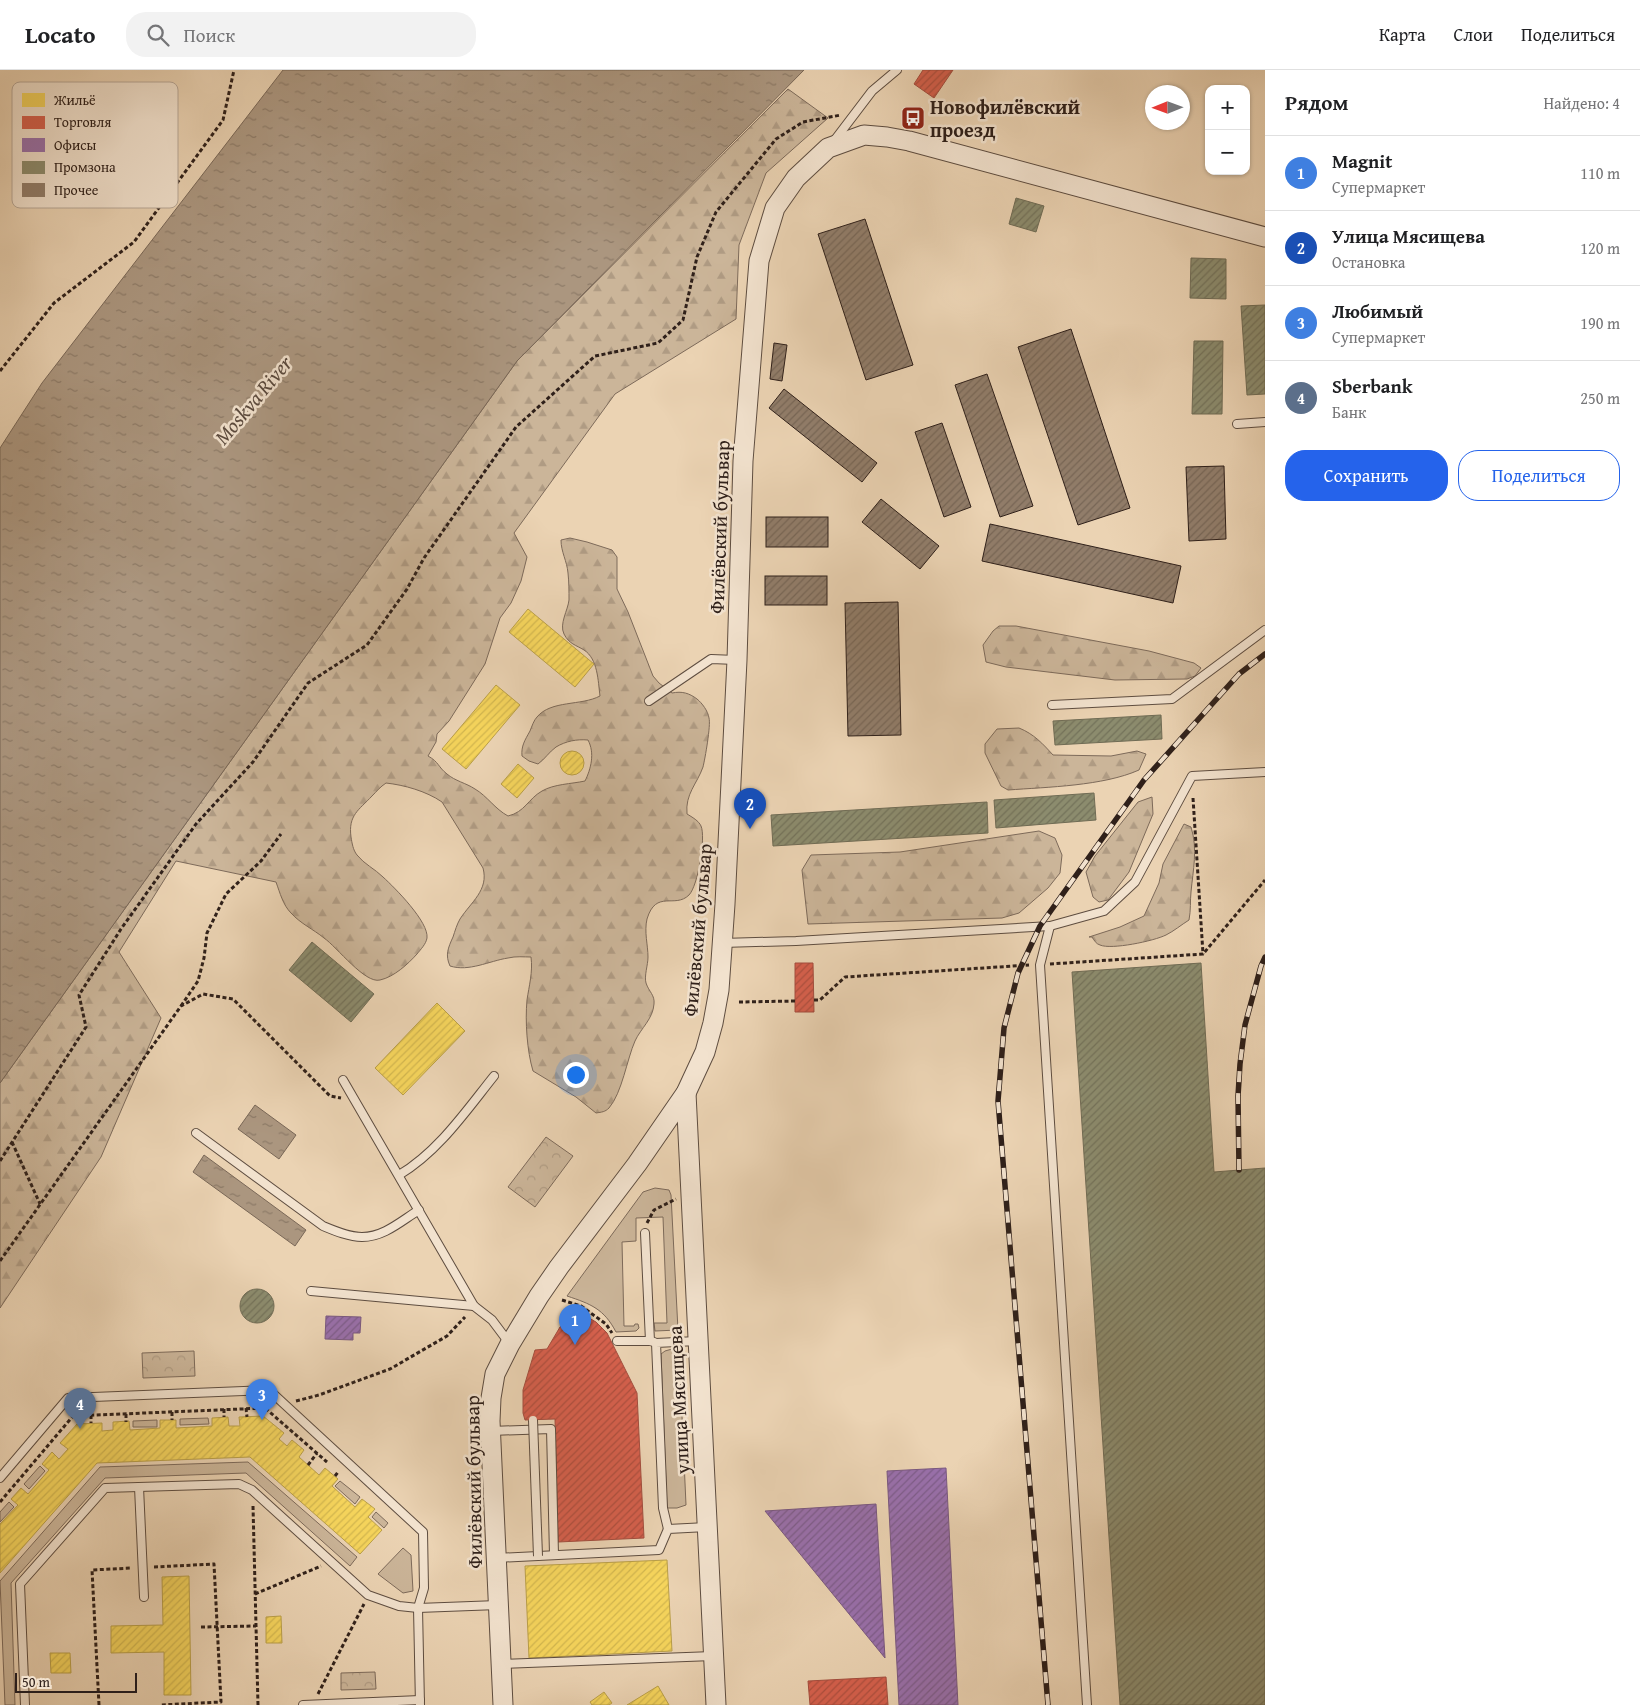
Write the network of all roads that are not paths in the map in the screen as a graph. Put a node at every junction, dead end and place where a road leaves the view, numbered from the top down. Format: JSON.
{"nodes":[{"id":1,"x":897,"y":70,"type":"edge"},
{"id":2,"x":828,"y":148,"type":"junction"},
{"id":3,"x":1265,"y":237,"type":"edge"},
{"id":4,"x":1265,"y":422,"type":"edge"},
{"id":5,"x":1237,"y":424,"type":"dead end"},
{"id":6,"x":1265,"y":630,"type":"edge"},
{"id":7,"x":736,"y":660,"type":"junction"},
{"id":8,"x":649,"y":701,"type":"dead end"},
{"id":9,"x":1052,"y":705,"type":"dead end"},
{"id":10,"x":1265,"y":772,"type":"edge"},
{"id":11,"x":1050,"y":926,"type":"junction"},
{"id":12,"x":722,"y":943,"type":"junction"},
{"id":13,"x":494,"y":1076,"type":"dead end"},
{"id":14,"x":343,"y":1080,"type":"dead end"},
{"id":15,"x":686,"y":1093,"type":"junction"},
{"id":16,"x":196,"y":1133,"type":"dead end"},
{"id":17,"x":399,"y":1176,"type":"junction"},
{"id":18,"x":419,"y":1210,"type":"junction"},
{"id":19,"x":645,"y":1234,"type":"road end"},
{"id":20,"x":311,"y":1291,"type":"dead end"},
{"id":21,"x":474,"y":1306,"type":"junction"},
{"id":22,"x":617,"y":1341,"type":"road end"},
{"id":23,"x":698,"y":1341,"type":"junction"},
{"id":24,"x":653,"y":1342,"type":"junction"},
{"id":25,"x":510,"y":1344,"type":"junction"},
{"id":26,"x":533,"y":1420,"type":"dead end"},
{"id":27,"x":490,"y":1432,"type":"junction"},
{"id":28,"x":0,"y":1478,"type":"edge"},
{"id":29,"x":139,"y":1487,"type":"junction"},
{"id":30,"x":707,"y":1526,"type":"junction"},
{"id":31,"x":668,"y":1529,"type":"junction"},
{"id":32,"x":554,"y":1555,"type":"junction"},
{"id":33,"x":538,"y":1556,"type":"junction"},
{"id":34,"x":496,"y":1558,"type":"junction"},
{"id":35,"x":144,"y":1597,"type":"dead end"},
{"id":36,"x":498,"y":1605,"type":"junction"},
{"id":37,"x":418,"y":1608,"type":"junction"},
{"id":38,"x":713,"y":1656,"type":"junction"},
{"id":39,"x":501,"y":1664,"type":"junction"},
{"id":40,"x":420,"y":1703,"type":"edge"},
{"id":41,"x":25,"y":1705,"type":"edge"},
{"id":42,"x":304,"y":1705,"type":"edge"},
{"id":43,"x":312,"y":1705,"type":"edge"},
{"id":44,"x":503,"y":1705,"type":"edge"},
{"id":45,"x":716,"y":1705,"type":"edge"},
{"id":46,"x":1087,"y":1705,"type":"edge"}],
"edges":[{"from":1,"to":2,"type":"lane"},
{"from":2,"to":3,"type":"street"},
{"from":2,"to":7,"type":"street","name":"Филёвский бульвар"},
{"from":4,"to":5,"type":"lane"},
{"from":6,"to":9,"type":"lane"},
{"from":7,"to":8,"type":"lane"},
{"from":7,"to":12,"type":"street","name":"Филёвский бульвар"},
{"from":10,"to":11,"type":"lane"},
{"from":11,"to":12,"type":"lane"},
{"from":11,"to":46,"type":"lane"},
{"from":12,"to":15,"type":"street","name":"Филёвский бульвар"},
{"from":13,"to":17,"type":"lane"},
{"from":14,"to":17,"type":"lane"},
{"from":15,"to":23,"type":"street","name":"улица Мясищева"},
{"from":15,"to":25,"type":"street","name":"Филёвский бульвар"},
{"from":16,"to":18,"type":"lane"},
{"from":17,"to":18,"type":"lane"},
{"from":18,"to":21,"type":"lane"},
{"from":19,"to":24,"type":"lane"},
{"from":20,"to":21,"type":"lane"},
{"from":21,"to":25,"type":"lane"},
{"from":22,"to":24,"type":"lane"},
{"from":23,"to":24,"type":"lane"},
{"from":23,"to":30,"type":"street","name":"улица Мясищева"},
{"from":24,"to":31,"type":"lane"},
{"from":25,"to":27,"type":"street","name":"Филёвский бульвар"},
{"from":26,"to":33,"type":"lane","bridge":true},
{"from":27,"to":32,"type":"lane"},
{"from":27,"to":34,"type":"street","name":"Филёвский бульвар"},
{"from":28,"to":37,"type":"lane"},
{"from":29,"to":35,"type":"lane"},
{"from":29,"to":37,"type":"lane"},
{"from":29,"to":41,"type":"lane"},
{"from":30,"to":31,"type":"lane"},
{"from":30,"to":38,"type":"street","name":"улица Мясищева"},
{"from":31,"to":32,"type":"lane"},
{"from":32,"to":33,"type":"lane"},
{"from":33,"to":34,"type":"lane"},
{"from":34,"to":36,"type":"street","name":"Филёвский бульвар"},
{"from":36,"to":37,"type":"lane"},
{"from":36,"to":39,"type":"street","name":"Филёвский бульвар"},
{"from":37,"to":40,"type":"lane"},
{"from":38,"to":39,"type":"lane"},
{"from":38,"to":45,"type":"street","name":"улица Мясищева"},
{"from":39,"to":44,"type":"street","name":"Филёвский бульвар"},
{"from":40,"to":43,"type":"lane"},
{"from":42,"to":43,"type":"lane"}]}
